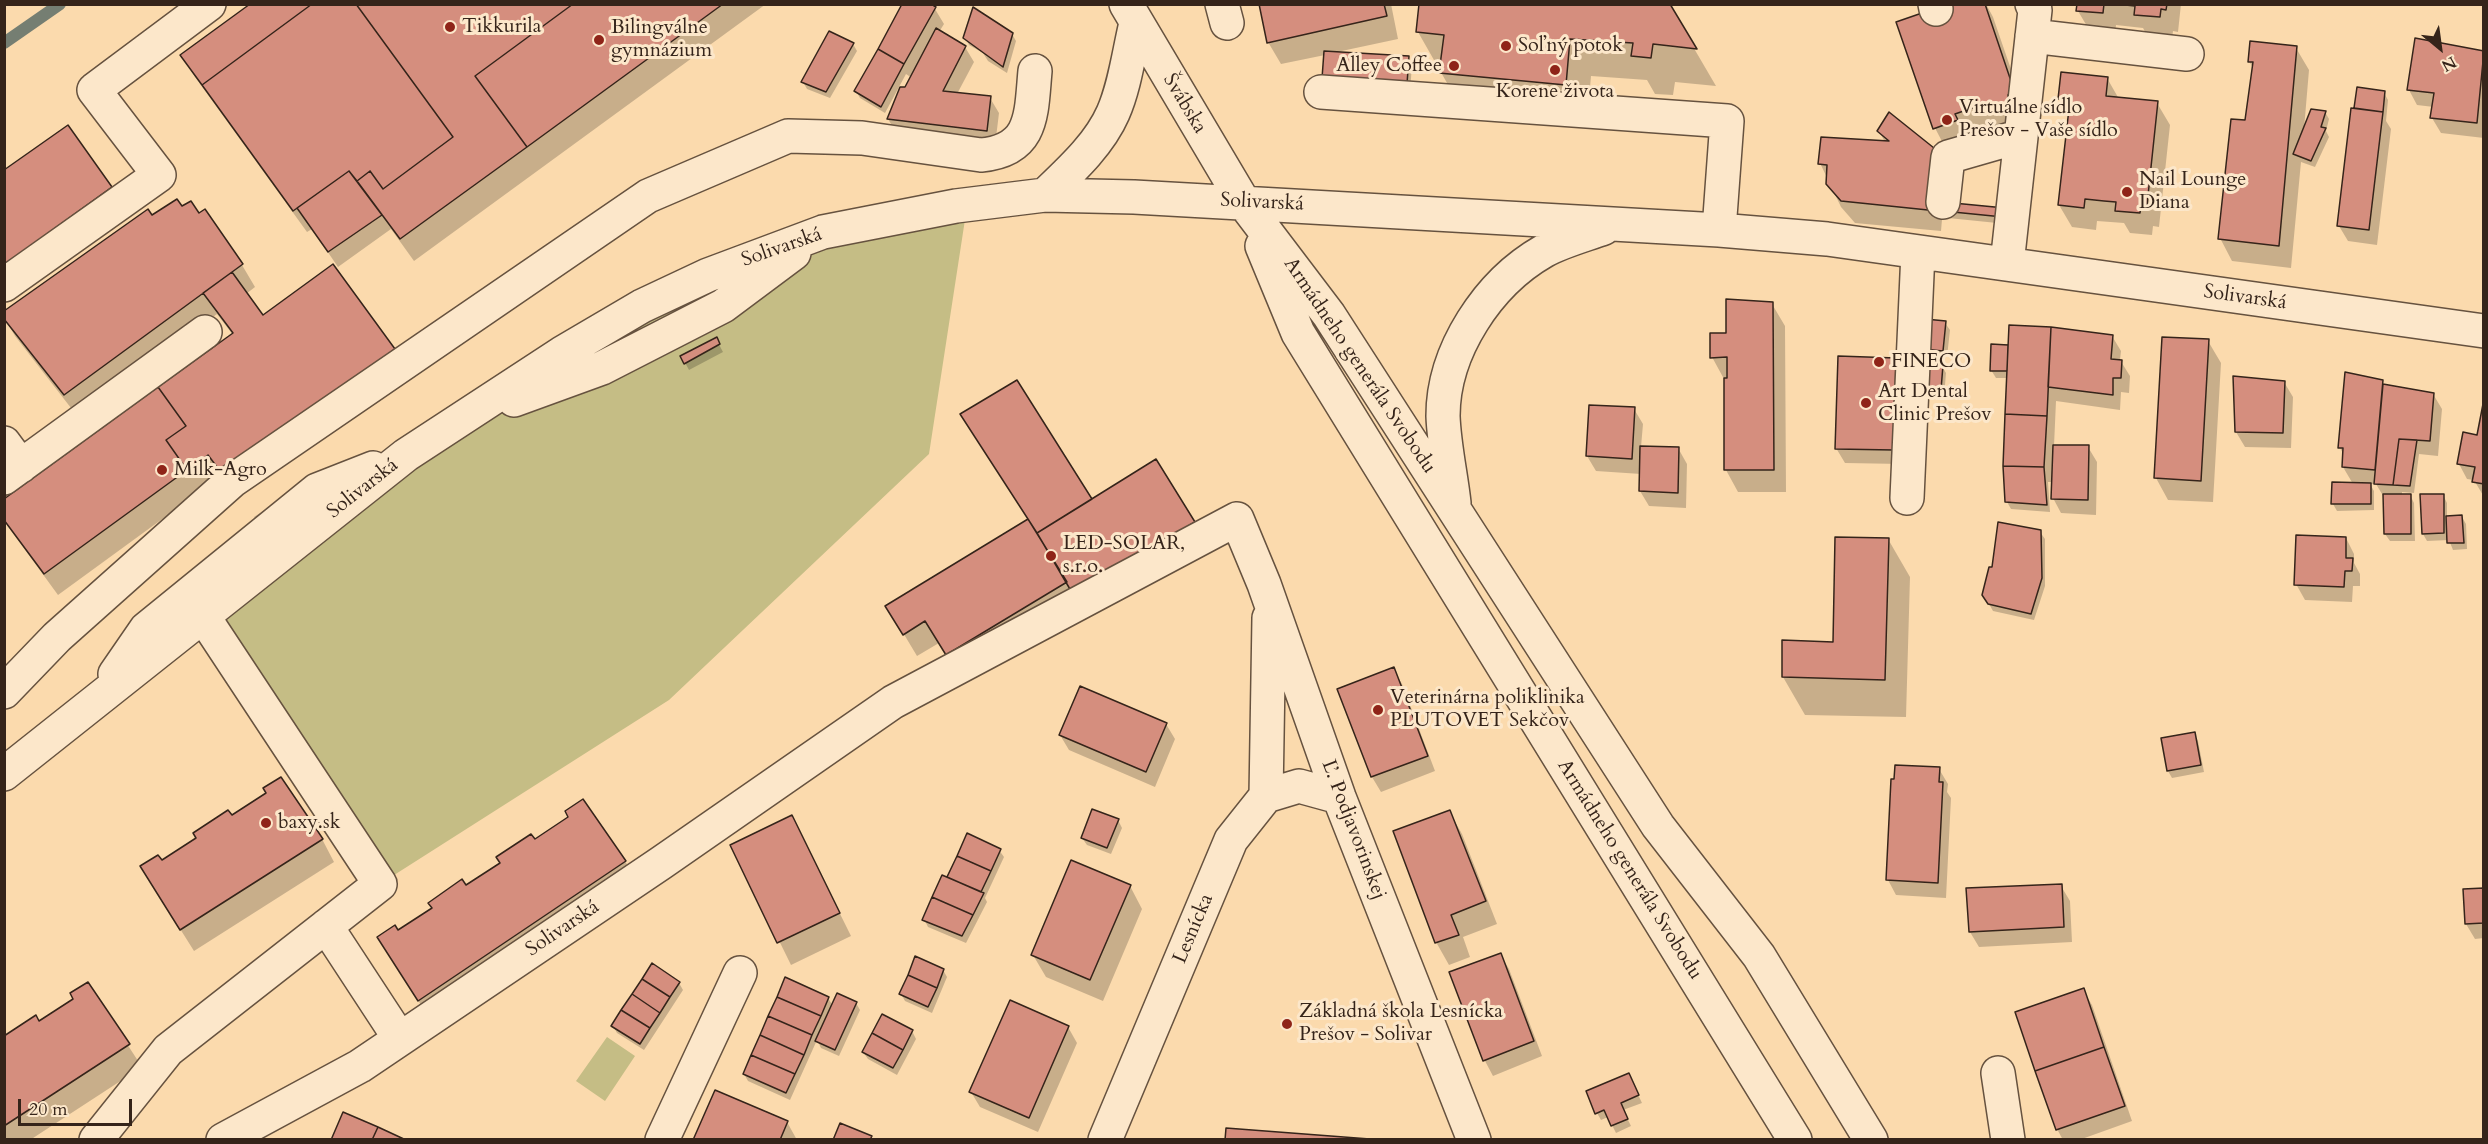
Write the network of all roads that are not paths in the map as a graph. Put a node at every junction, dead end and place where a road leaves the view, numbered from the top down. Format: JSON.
{"nodes":[{"id":1,"x":209,"y":4,"type":"edge"},
{"id":2,"x":1131,"y":14,"type":"edge"},
{"id":3,"x":2032,"y":20,"type":"edge"},
{"id":4,"x":2187,"y":54,"type":"dead end"},
{"id":5,"x":1035,"y":71,"type":"dead end"},
{"id":6,"x":1321,"y":92,"type":"dead end"},
{"id":7,"x":2021,"y":136,"type":"junction"},
{"id":8,"x":1045,"y":195,"type":"junction"},
{"id":9,"x":1943,"y":202,"type":"dead end"},
{"id":10,"x":1244,"y":203,"type":"junction"},
{"id":11,"x":1614,"y":224,"type":"junction"},
{"id":12,"x":1719,"y":230,"type":"junction"},
{"id":13,"x":1918,"y":252,"type":"junction"},
{"id":14,"x":2007,"y":264,"type":"junction"},
{"id":15,"x":4,"y":285,"type":"edge"},
{"id":16,"x":2484,"y":331,"type":"edge"},
{"id":17,"x":205,"y":332,"type":"dead end"},
{"id":18,"x":406,"y":455,"type":"junction"},
{"id":19,"x":10,"y":462,"type":"edge"},
{"id":20,"x":1907,"y":498,"type":"dead end"},
{"id":21,"x":1455,"y":511,"type":"junction"},
{"id":22,"x":1237,"y":519,"type":"joint"},
{"id":23,"x":1269,"y":596,"type":"junction"},
{"id":24,"x":203,"y":616,"type":"junction"},
{"id":25,"x":4,"y":692,"type":"edge"},
{"id":26,"x":98,"y":699,"type":"junction"},
{"id":27,"x":4,"y":774,"type":"edge"},
{"id":28,"x":1266,"y":796,"type":"junction"},
{"id":29,"x":1340,"y":797,"type":"junction"},
{"id":30,"x":326,"y":926,"type":"junction"},
{"id":31,"x":740,"y":973,"type":"dead end"},
{"id":32,"x":400,"y":1039,"type":"junction"},
{"id":33,"x":1998,"y":1073,"type":"dead end"},
{"id":34,"x":96,"y":1140,"type":"edge"},
{"id":35,"x":224,"y":1140,"type":"edge"},
{"id":36,"x":662,"y":1140,"type":"edge"},
{"id":37,"x":1105,"y":1140,"type":"edge"},
{"id":38,"x":1474,"y":1140,"type":"edge"},
{"id":39,"x":1795,"y":1140,"type":"edge"},
{"id":40,"x":1871,"y":1140,"type":"edge"},
{"id":41,"x":2008,"y":1140,"type":"edge"}],
"edges":[{"from":1,"to":15,"type":"street"},
{"from":2,"to":8,"type":"street"},
{"from":2,"to":10,"type":"street","name":"Švábska"},
{"from":3,"to":4,"type":"street"},
{"from":3,"to":7,"type":"street"},
{"from":5,"to":25,"type":"street"},
{"from":6,"to":12,"type":"street"},
{"from":7,"to":9,"type":"street"},
{"from":7,"to":14,"type":"street"},
{"from":8,"to":10,"type":"street","name":"Solivarská"},
{"from":8,"to":18,"type":"street","name":"Solivarská"},
{"from":10,"to":11,"type":"street","name":"Solivarská"},
{"from":10,"to":21,"type":"street","name":"Armádneho generála Svobodu"},
{"from":10,"to":39,"type":"street","name":"Armádneho generála Svobodu"},
{"from":11,"to":12,"type":"street","name":"Solivarská"},
{"from":11,"to":21,"type":"street"},
{"from":12,"to":13,"type":"street","name":"Solivarská"},
{"from":13,"to":14,"type":"street","name":"Solivarská"},
{"from":13,"to":20,"type":"street"},
{"from":14,"to":16,"type":"street","name":"Solivarská"},
{"from":17,"to":19,"type":"street"},
{"from":18,"to":24,"type":"street","name":"Solivarská"},
{"from":18,"to":26,"type":"street"},
{"from":21,"to":40,"type":"street","name":"Armádneho generála Svobodu"},
{"from":22,"to":23,"type":"street","name":"Ľ. Podjavorinskej"},
{"from":22,"to":32,"type":"street","name":"Solivarská"},
{"from":23,"to":28,"type":"street"},
{"from":23,"to":29,"type":"street","name":"Ľ. Podjavorinskej"},
{"from":24,"to":26,"type":"street","name":"Solivarská"},
{"from":24,"to":30,"type":"street"},
{"from":26,"to":27,"type":"street","name":"Solivarská"},
{"from":28,"to":29,"type":"street"},
{"from":28,"to":37,"type":"street","name":"Lesnícka"},
{"from":29,"to":38,"type":"street","name":"Ľ. Podjavorinskej"},
{"from":30,"to":32,"type":"street"},
{"from":30,"to":34,"type":"street"},
{"from":31,"to":36,"type":"street"},
{"from":32,"to":35,"type":"street","name":"Solivarská"},
{"from":33,"to":41,"type":"street"}]}
